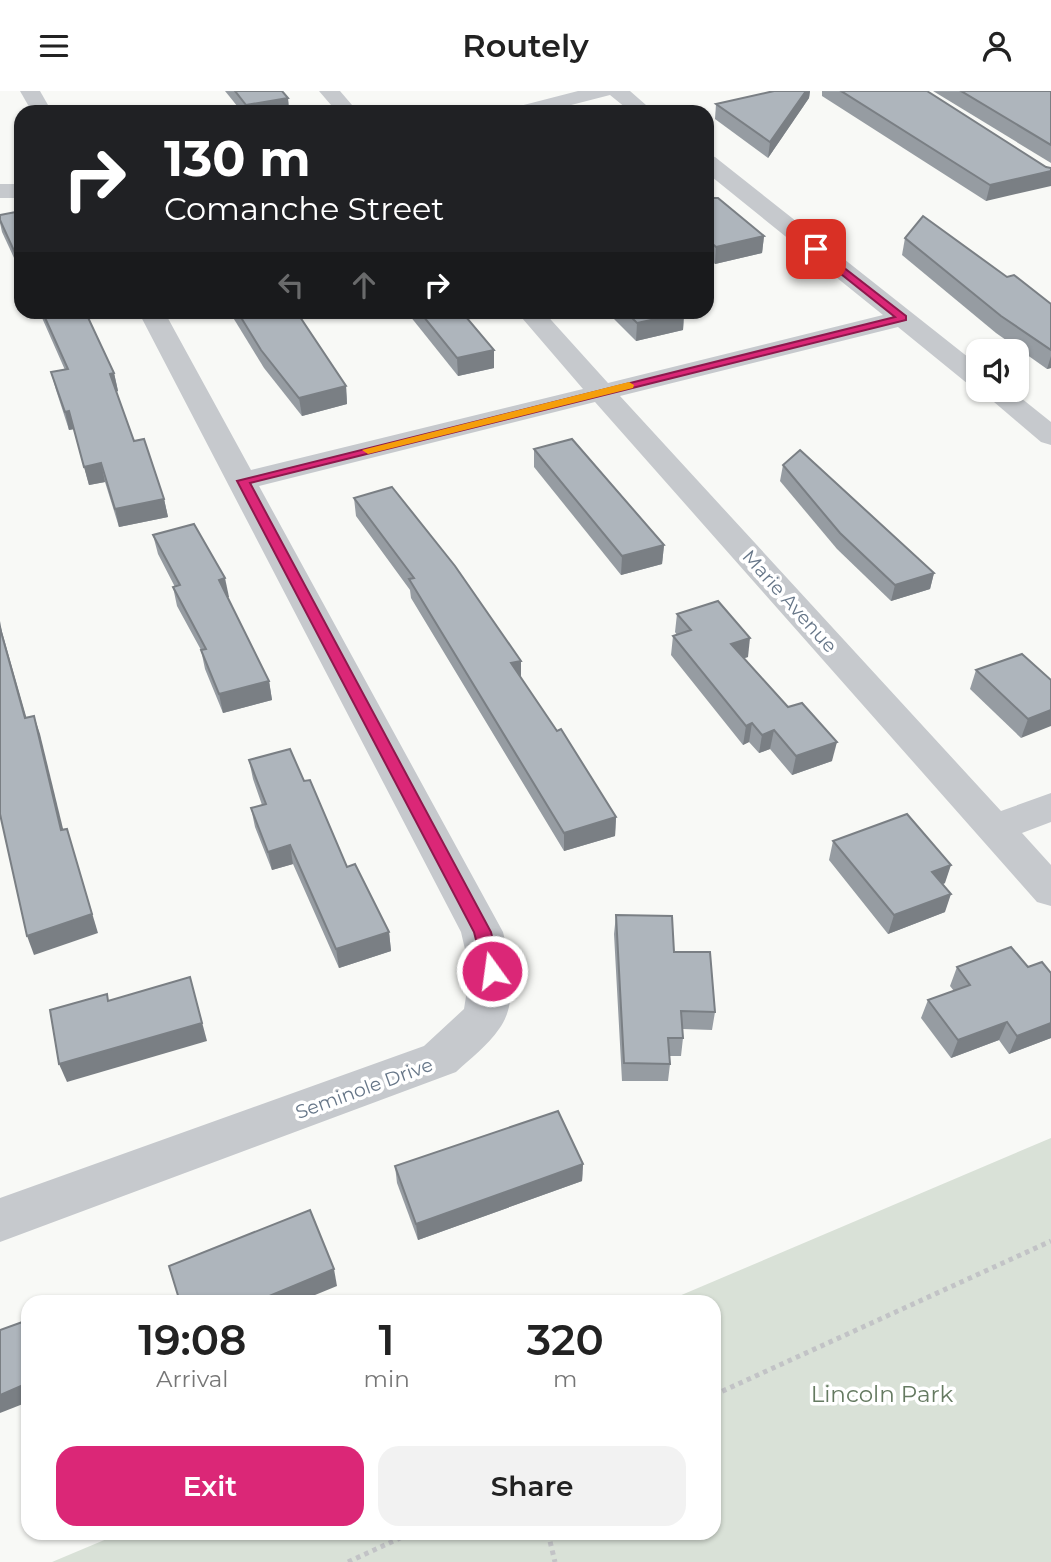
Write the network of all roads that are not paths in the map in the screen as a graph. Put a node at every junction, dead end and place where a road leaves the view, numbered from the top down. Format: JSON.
{"nodes":[{"id":1,"x":329,"y":91,"type":"edge"},
{"id":2,"x":602,"y":91,"type":"edge"},
{"id":3,"x":617,"y":91,"type":"edge"},
{"id":4,"x":342,"y":105,"type":"edge"},
{"id":5,"x":547,"y":105,"type":"edge"},
{"id":6,"x":634,"y":105,"type":"edge"},
{"id":7,"x":714,"y":168,"type":"edge"},
{"id":8,"x":903,"y":318,"type":"junction"},
{"id":9,"x":155,"y":319,"type":"edge"},
{"id":10,"x":535,"y":319,"type":"edge"},
{"id":11,"x":966,"y":368,"type":"edge"},
{"id":12,"x":601,"y":392,"type":"junction"},
{"id":13,"x":1009,"y":402,"type":"edge"},
{"id":14,"x":1051,"y":436,"type":"edge"},
{"id":15,"x":243,"y":481,"type":"junction"},
{"id":16,"x":1051,"y":807,"type":"edge"},
{"id":17,"x":994,"y":828,"type":"junction"},
{"id":18,"x":1051,"y":891,"type":"edge"},
{"id":19,"x":0,"y":1220,"type":"edge"}],
"edges":[{"from":1,"to":4,"type":"street"},
{"from":2,"to":5,"type":"street"},
{"from":3,"to":6,"type":"street"},
{"from":7,"to":8,"type":"street"},
{"from":8,"to":11,"type":"street"},
{"from":8,"to":12,"type":"street"},
{"from":9,"to":15,"type":"street","name":"Seminole Drive"},
{"from":10,"to":12,"type":"street","name":"Marie Avenue"},
{"from":12,"to":15,"type":"street"},
{"from":12,"to":17,"type":"street","name":"Marie Avenue"},
{"from":13,"to":14,"type":"street"},
{"from":15,"to":19,"type":"street","name":"Seminole Drive"},
{"from":16,"to":17,"type":"street"},
{"from":17,"to":18,"type":"street","name":"Marie Avenue"}]}
